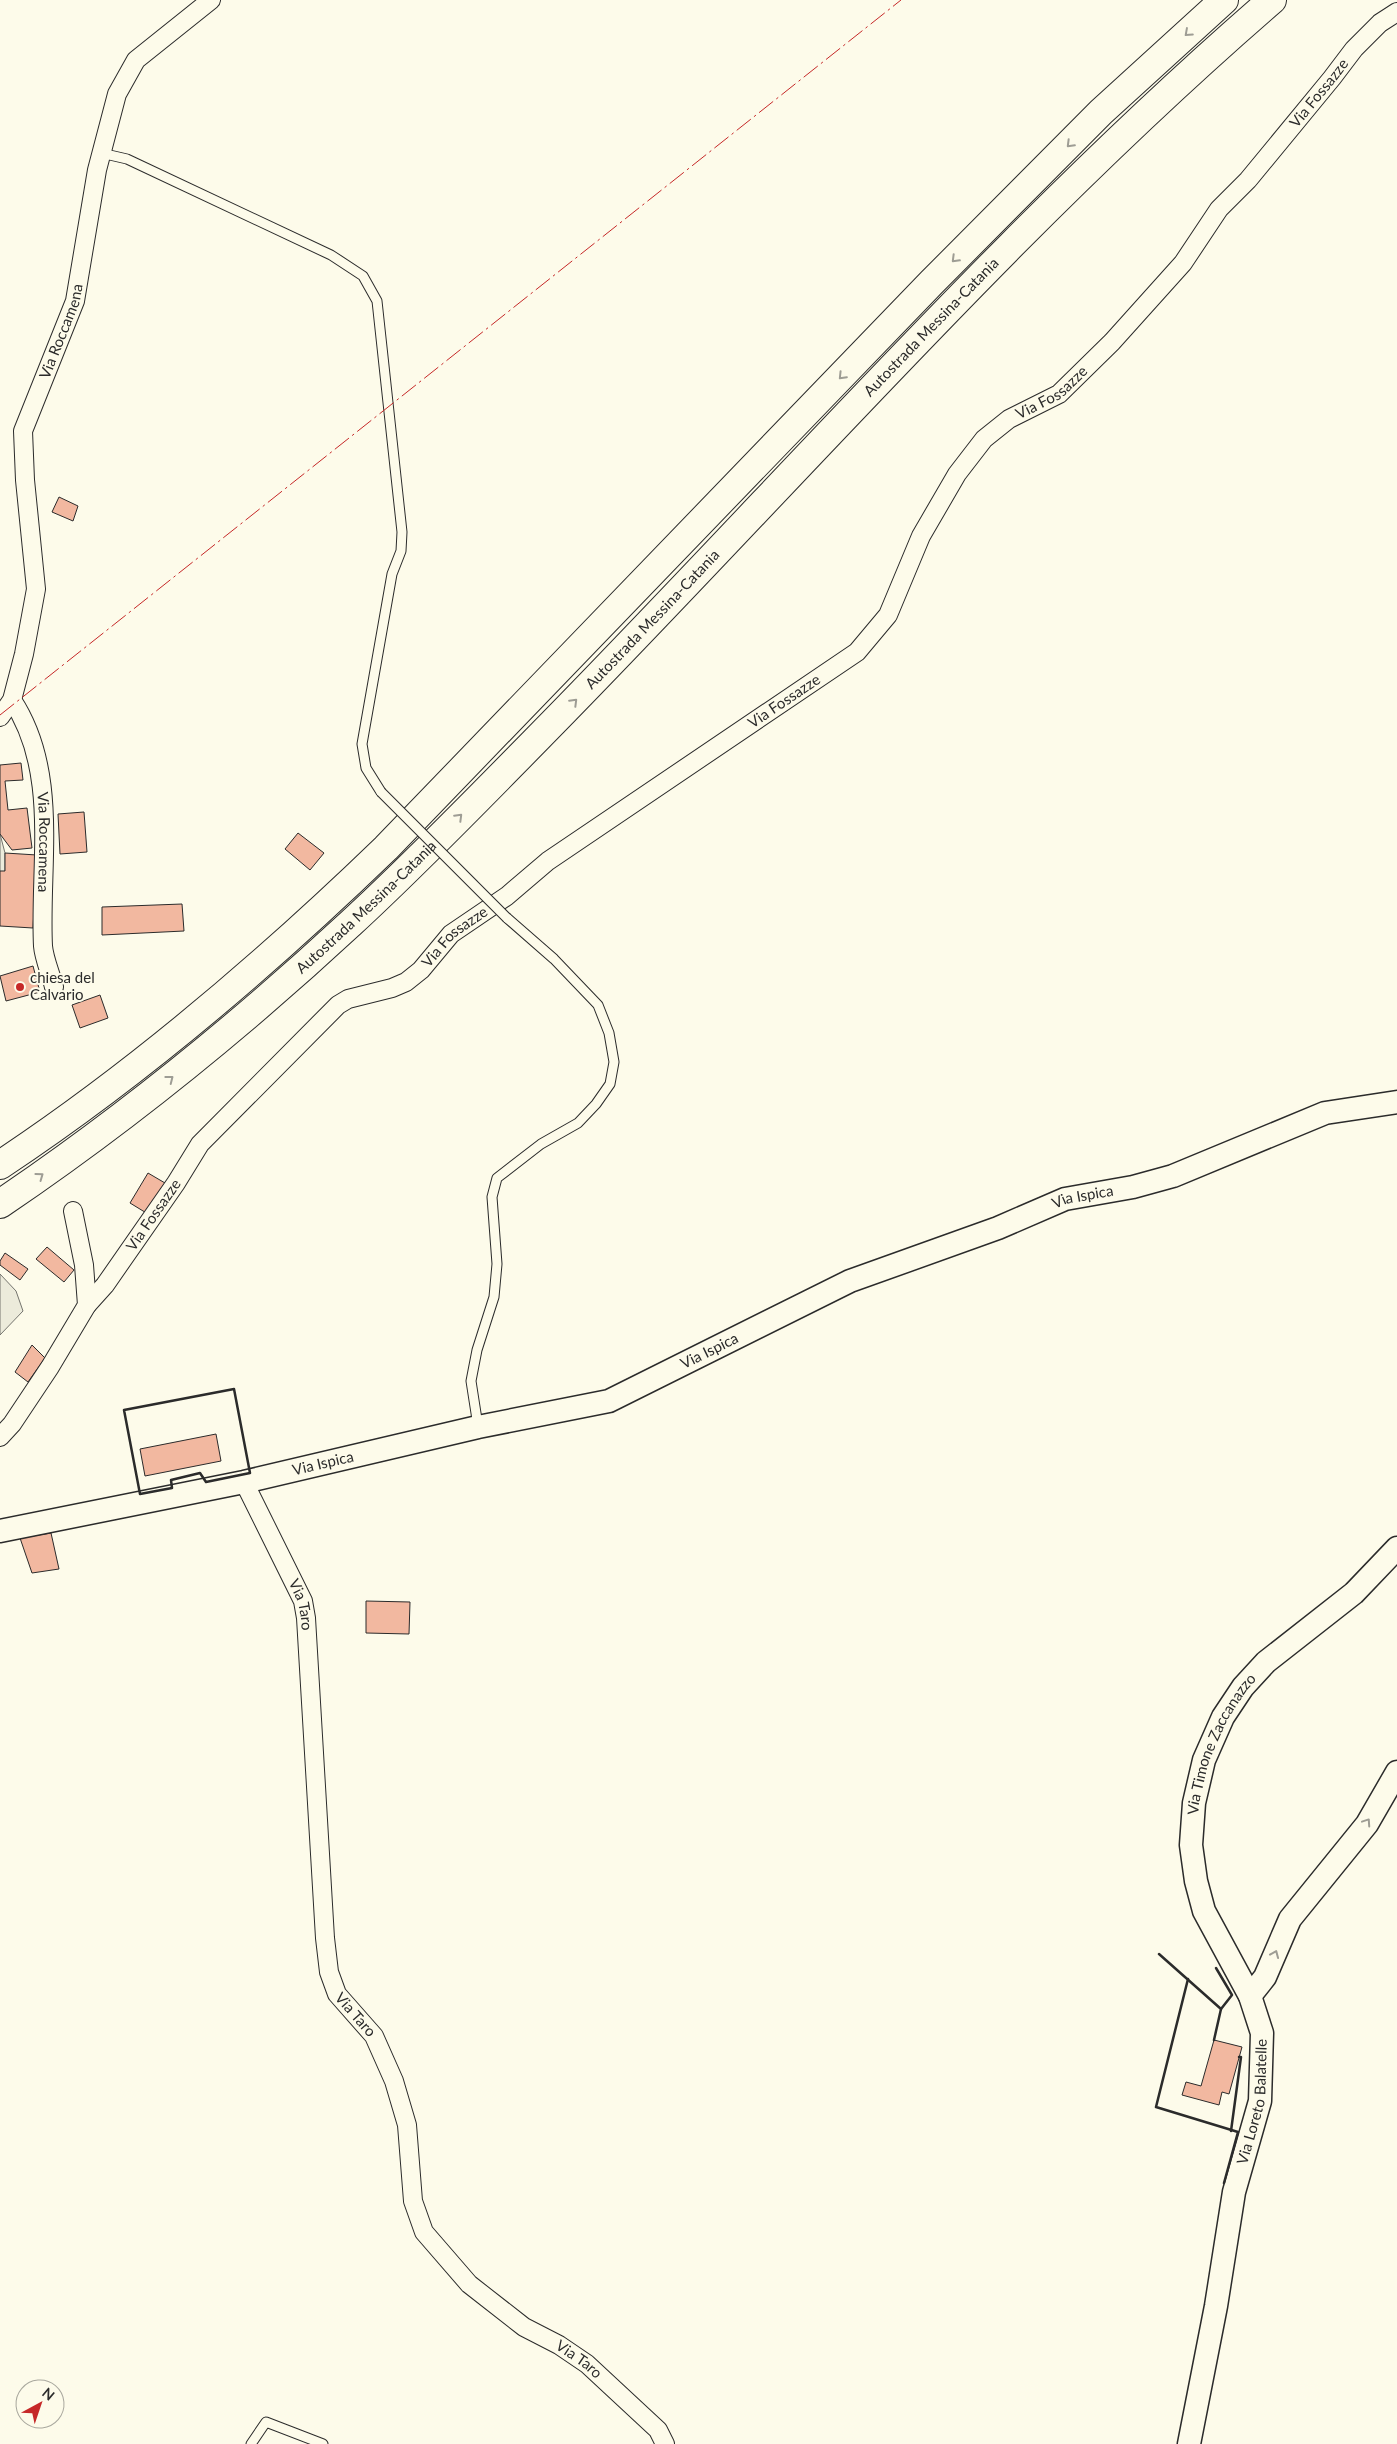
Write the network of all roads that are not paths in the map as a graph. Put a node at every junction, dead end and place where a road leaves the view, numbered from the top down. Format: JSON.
{"nodes":[{"id":1,"x":211,"y":0,"type":"edge"},
{"id":2,"x":1224,"y":0,"type":"edge"},
{"id":3,"x":1272,"y":0,"type":"edge"},
{"id":4,"x":1397,"y":12,"type":"edge"},
{"id":5,"x":102,"y":153,"type":"junction"},
{"id":6,"x":12,"y":700,"type":"junction"},
{"id":7,"x":0,"y":717,"type":"edge"},
{"id":8,"x":54,"y":987,"type":"dead end"},
{"id":9,"x":1397,"y":1102,"type":"edge"},
{"id":10,"x":0,"y":1165,"type":"edge"},
{"id":11,"x":0,"y":1204,"type":"edge"},
{"id":12,"x":74,"y":1211,"type":"dead end"},
{"id":13,"x":86,"y":1305,"type":"junction"},
{"id":14,"x":478,"y":1427,"type":"junction"},
{"id":15,"x":0,"y":1437,"type":"edge"},
{"id":16,"x":244,"y":1482,"type":"junction"},
{"id":17,"x":0,"y":1531,"type":"edge"},
{"id":18,"x":1397,"y":1548,"type":"edge"},
{"id":19,"x":1397,"y":1772,"type":"edge"},
{"id":20,"x":1250,"y":1996,"type":"junction"},
{"id":21,"x":251,"y":2444,"type":"edge"},
{"id":22,"x":323,"y":2444,"type":"edge"},
{"id":23,"x":664,"y":2444,"type":"edge"},
{"id":24,"x":1189,"y":2444,"type":"edge"}],
"edges":[{"from":1,"to":5,"type":"street","name":"Via Roccamena"},
{"from":2,"to":10,"type":"highway","name":"Autostrada Messina-Catania","one_way":true},
{"from":11,"to":3,"type":"highway","name":"Autostrada Messina-Catania","one_way":true},
{"from":4,"to":13,"type":"street","name":"Via Fossazze"},
{"from":5,"to":6,"type":"street","name":"Via Roccamena"},
{"from":5,"to":14,"type":"lane","bridge":true},
{"from":6,"to":7,"type":"street","name":"Via Roccamena"},
{"from":6,"to":8,"type":"street","name":"Via Roccamena"},
{"from":9,"to":14,"type":"street","name":"Via Ispica"},
{"from":12,"to":13,"type":"street"},
{"from":13,"to":15,"type":"street"},
{"from":14,"to":16,"type":"street","name":"Via Ispica"},
{"from":16,"to":17,"type":"street","name":"Via Ispica"},
{"from":16,"to":23,"type":"street","name":"Via Taro"},
{"from":18,"to":20,"type":"street","name":"Via Timone Zaccanazzo"},
{"from":20,"to":19,"type":"street","one_way":true},
{"from":20,"to":24,"type":"street","name":"Via Loreto Balatelle"},
{"from":21,"to":22,"type":"lane"}]}
